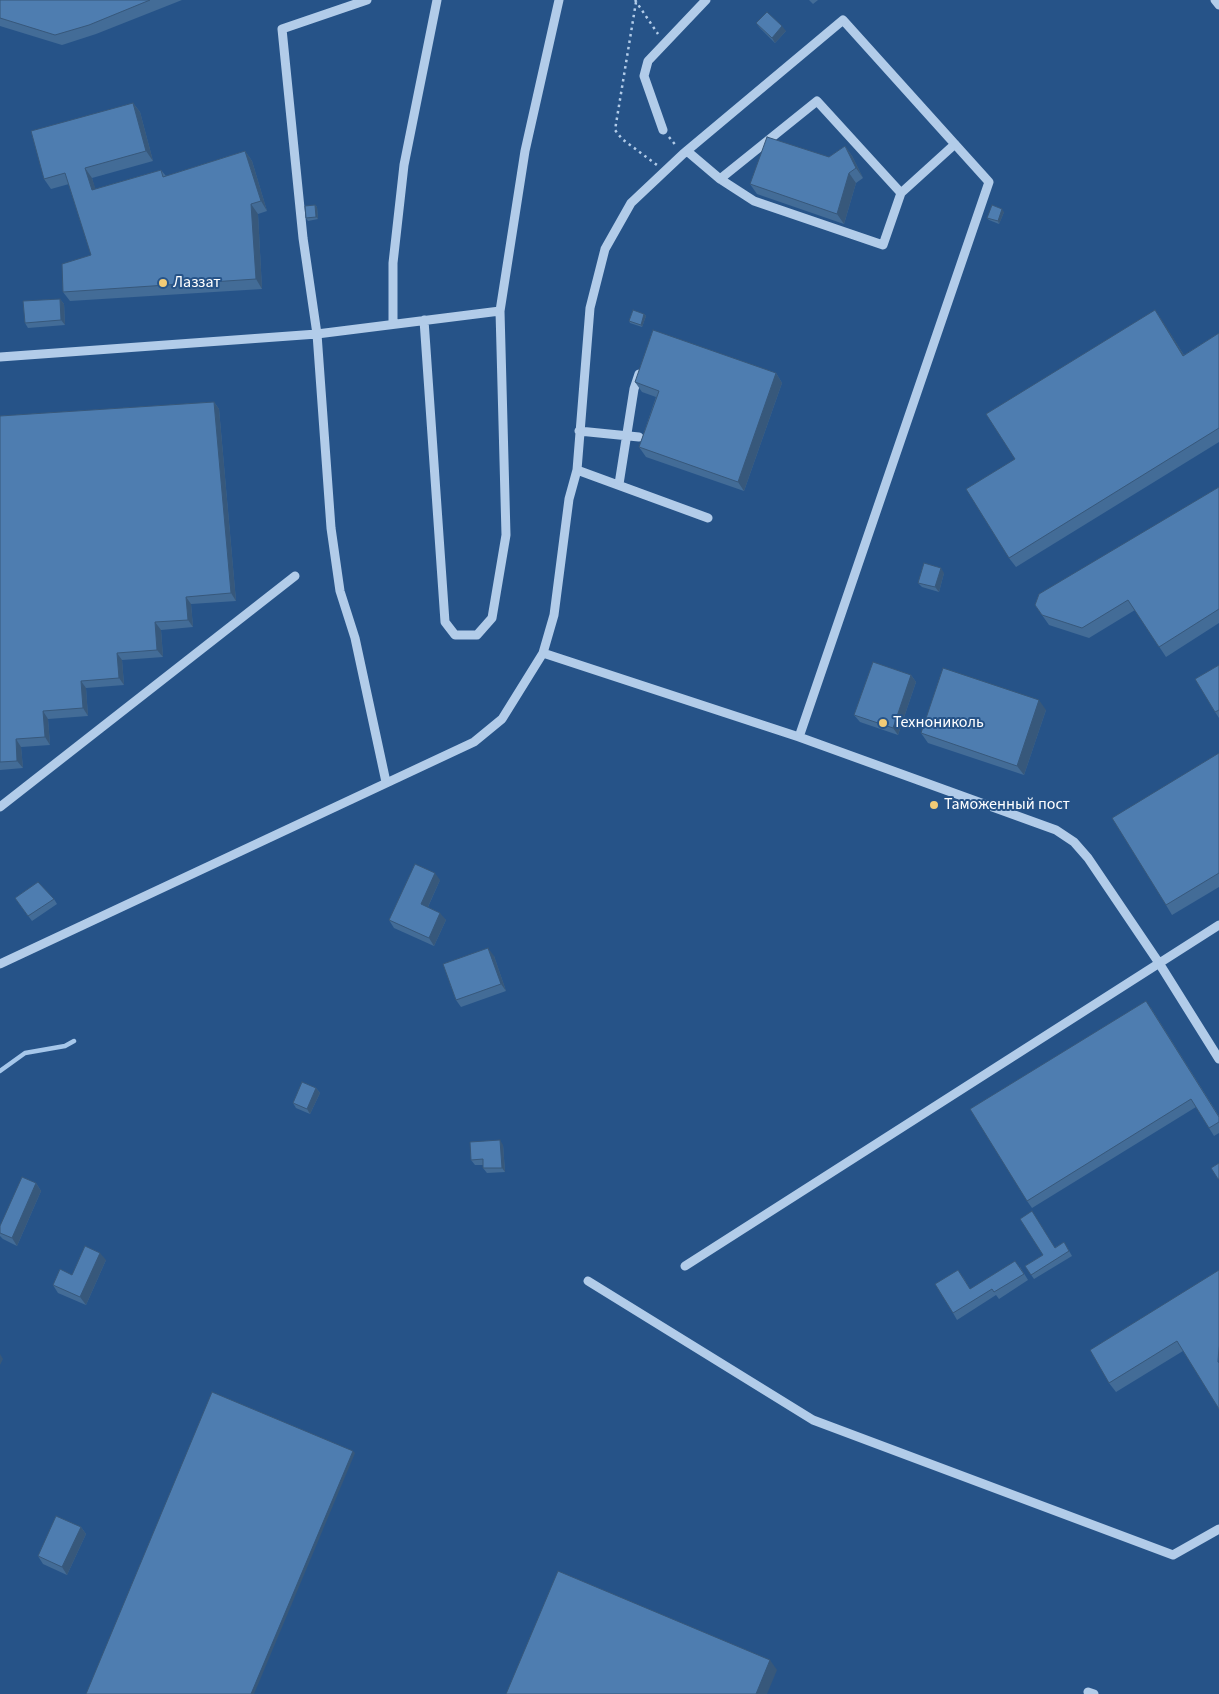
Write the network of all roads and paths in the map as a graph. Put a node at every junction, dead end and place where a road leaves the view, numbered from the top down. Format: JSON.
{"nodes":[{"id":1,"x":367,"y":0,"type":"edge"},
{"id":2,"x":438,"y":0,"type":"edge"},
{"id":3,"x":559,"y":0,"type":"edge"},
{"id":4,"x":706,"y":0,"type":"edge"},
{"id":5,"x":1214,"y":0,"type":"edge"},
{"id":6,"x":635,"y":1,"type":"edge"},
{"id":7,"x":1219,"y":5,"type":"edge"},
{"id":8,"x":664,"y":43,"type":"junction"},
{"id":9,"x":663,"y":130,"type":"joint"},
{"id":10,"x":955,"y":144,"type":"junction"},
{"id":11,"x":685,"y":152,"type":"junction"},
{"id":12,"x":665,"y":171,"type":"junction"},
{"id":13,"x":720,"y":179,"type":"junction"},
{"id":14,"x":901,"y":193,"type":"junction"},
{"id":15,"x":500,"y":311,"type":"junction"},
{"id":16,"x":424,"y":320,"type":"junction"},
{"id":17,"x":393,"y":324,"type":"junction"},
{"id":18,"x":317,"y":334,"type":"junction"},
{"id":19,"x":0,"y":357,"type":"edge"},
{"id":20,"x":643,"y":363,"type":"edge"},
{"id":21,"x":579,"y":431,"type":"junction"},
{"id":22,"x":627,"y":435,"type":"junction"},
{"id":23,"x":639,"y":437,"type":"dead end"},
{"id":24,"x":577,"y":470,"type":"junction"},
{"id":25,"x":619,"y":484,"type":"junction"},
{"id":26,"x":708,"y":518,"type":"dead end"},
{"id":27,"x":295,"y":576,"type":"dead end"},
{"id":28,"x":543,"y":653,"type":"junction"},
{"id":29,"x":799,"y":737,"type":"junction"},
{"id":30,"x":386,"y":782,"type":"junction"},
{"id":31,"x":0,"y":807,"type":"edge"},
{"id":32,"x":1219,"y":925,"type":"edge"},
{"id":33,"x":1159,"y":962,"type":"junction"},
{"id":34,"x":0,"y":964,"type":"edge"},
{"id":35,"x":1219,"y":1059,"type":"edge"},
{"id":36,"x":685,"y":1266,"type":"dead end"},
{"id":37,"x":588,"y":1282,"type":"dead end"},
{"id":38,"x":1219,"y":1529,"type":"edge"}],
"edges":[{"from":1,"to":18,"type":"street"},
{"from":2,"to":17,"type":"street"},
{"from":3,"to":15,"type":"street"},
{"from":4,"to":8,"type":"street"},
{"from":5,"to":7,"type":"street"},
{"from":6,"to":8,"type":"path"},
{"from":6,"to":12,"type":"path"},
{"from":8,"to":9,"type":"street"},
{"from":9,"to":11,"type":"path"},
{"from":10,"to":11,"type":"street"},
{"from":10,"to":14,"type":"street"},
{"from":10,"to":29,"type":"street"},
{"from":11,"to":12,"type":"street"},
{"from":11,"to":13,"type":"street"},
{"from":12,"to":21,"type":"street"},
{"from":13,"to":14,"type":"street"},
{"from":13,"to":14,"type":"street"},
{"from":15,"to":16,"type":"street"},
{"from":15,"to":16,"type":"street"},
{"from":16,"to":17,"type":"street"},
{"from":17,"to":18,"type":"street"},
{"from":18,"to":19,"type":"street"},
{"from":18,"to":30,"type":"street"},
{"from":20,"to":22,"type":"street"},
{"from":21,"to":22,"type":"street"},
{"from":21,"to":24,"type":"street"},
{"from":22,"to":23,"type":"street"},
{"from":22,"to":25,"type":"street"},
{"from":24,"to":25,"type":"street"},
{"from":24,"to":28,"type":"street"},
{"from":25,"to":26,"type":"street"},
{"from":27,"to":31,"type":"street"},
{"from":28,"to":29,"type":"street"},
{"from":28,"to":30,"type":"street"},
{"from":29,"to":33,"type":"street"},
{"from":30,"to":34,"type":"street"},
{"from":32,"to":33,"type":"street"},
{"from":33,"to":35,"type":"street"},
{"from":33,"to":36,"type":"street"},
{"from":37,"to":38,"type":"street"}]}
